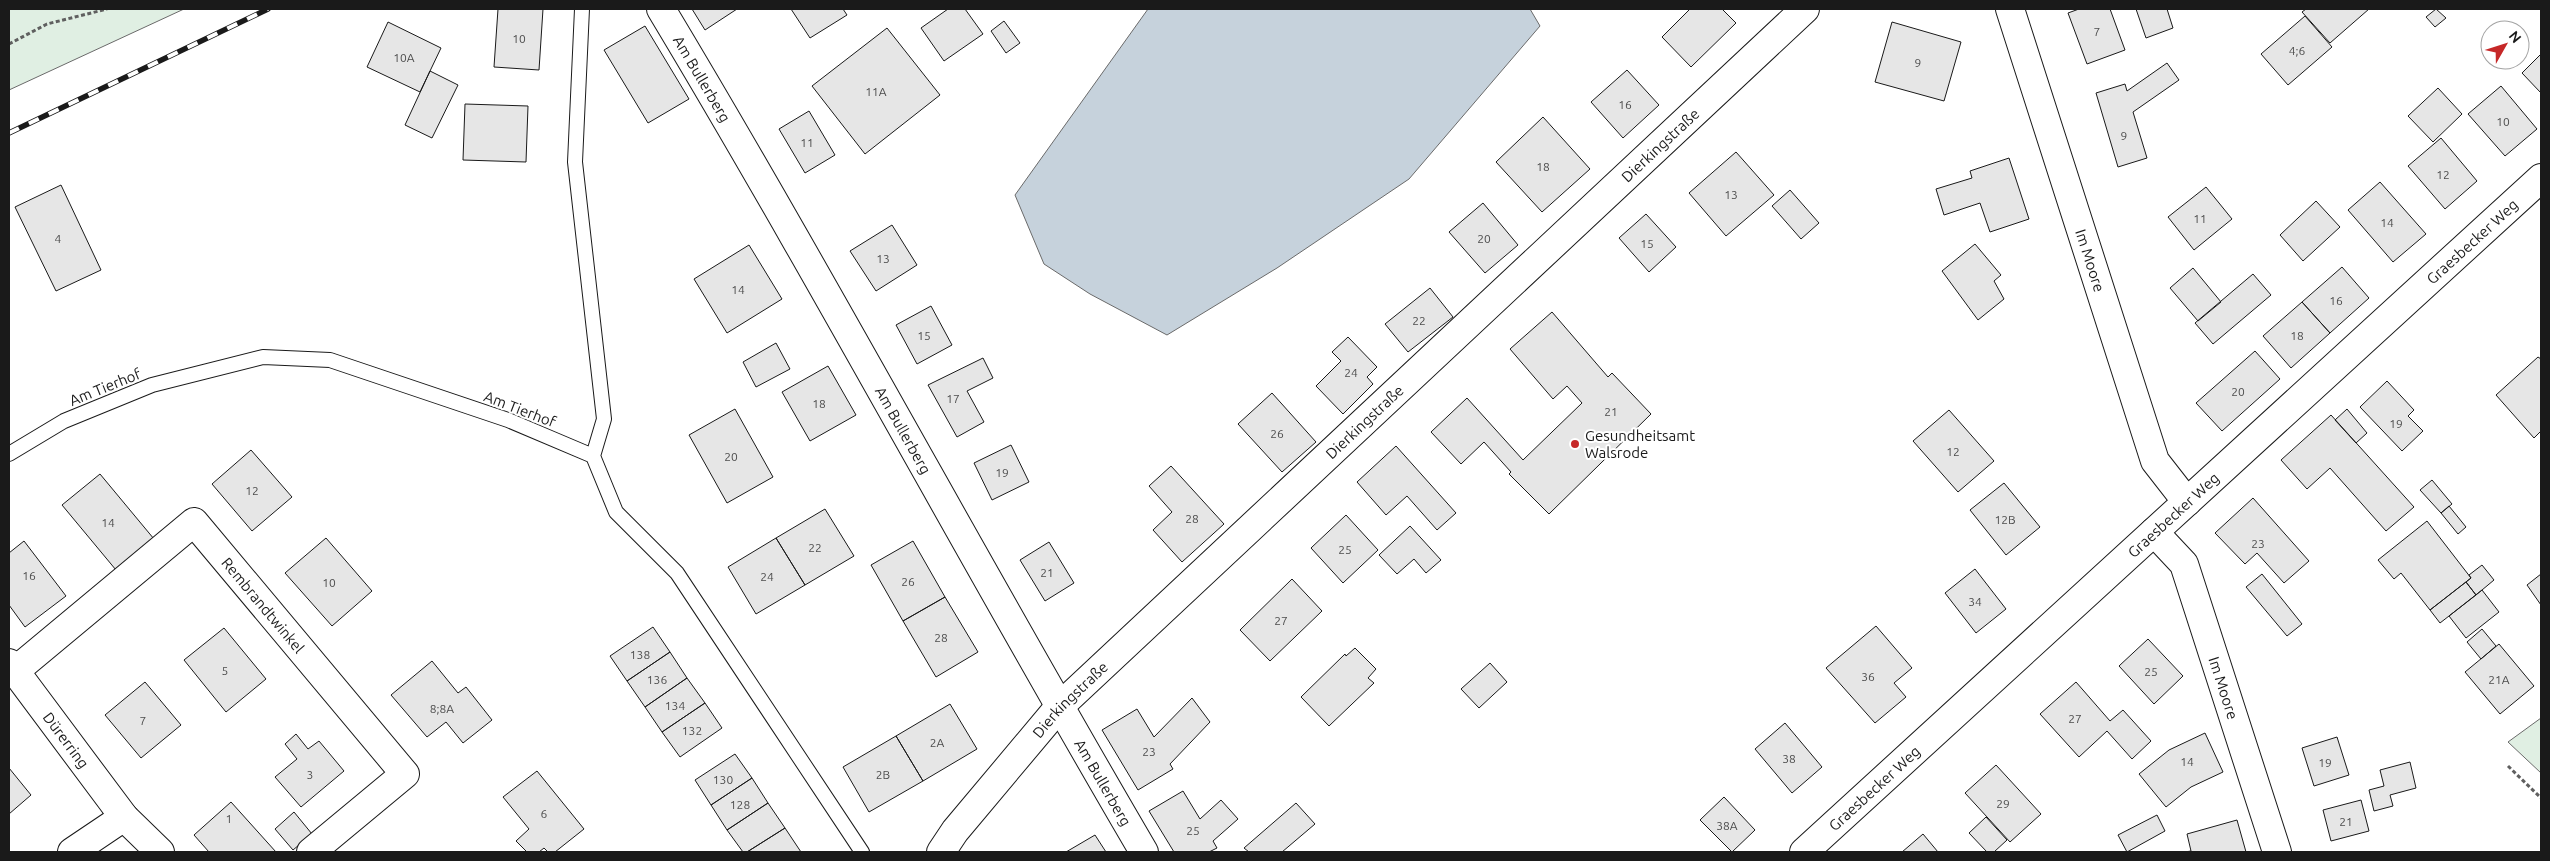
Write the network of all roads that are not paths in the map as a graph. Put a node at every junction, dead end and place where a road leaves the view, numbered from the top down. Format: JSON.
{"nodes":[{"id":1,"x":582,"y":9,"type":"edge"},
{"id":2,"x":661,"y":9,"type":"edge"},
{"id":3,"x":1805,"y":9,"type":"edge"},
{"id":4,"x":2010,"y":9,"type":"edge"},
{"id":5,"x":2541,"y":178,"type":"edge"},
{"id":6,"x":9,"y":454,"type":"edge"},
{"id":7,"x":592,"y":456,"type":"junction"},
{"id":8,"x":2187,"y":502,"type":"junction"},
{"id":9,"x":2154,"y":532,"type":"junction"},
{"id":10,"x":12,"y":667,"type":"edge"},
{"id":11,"x":1059,"y":707,"type":"junction"},
{"id":12,"x":124,"y":817,"type":"junction"},
{"id":13,"x":72,"y":852,"type":"edge"},
{"id":14,"x":160,"y":852,"type":"edge"},
{"id":15,"x":311,"y":852,"type":"edge"},
{"id":16,"x":862,"y":852,"type":"edge"},
{"id":17,"x":941,"y":852,"type":"edge"},
{"id":18,"x":1144,"y":852,"type":"edge"},
{"id":19,"x":1804,"y":852,"type":"edge"},
{"id":20,"x":2277,"y":852,"type":"edge"}],
"edges":[{"from":1,"to":7,"type":"lane"},
{"from":2,"to":11,"type":"street","name":"Am Bullerberg"},
{"from":3,"to":11,"type":"street","name":"Dierkingstraße"},
{"from":4,"to":8,"type":"street","name":"Im Moore"},
{"from":5,"to":8,"type":"street","name":"Graesbecker Weg"},
{"from":6,"to":7,"type":"lane","name":"Am Tierhof"},
{"from":7,"to":16,"type":"lane"},
{"from":8,"to":9,"type":"street","name":"Graesbecker Weg"},
{"from":9,"to":19,"type":"street","name":"Graesbecker Weg"},
{"from":9,"to":20,"type":"street","name":"Im Moore"},
{"from":10,"to":12,"type":"street","name":"Dürerring"},
{"from":10,"to":15,"type":"street","name":"Rembrandtwinkel"},
{"from":11,"to":17,"type":"street","name":"Dierkingstraße"},
{"from":11,"to":18,"type":"street","name":"Am Bullerberg"},
{"from":12,"to":13,"type":"street"},
{"from":12,"to":14,"type":"street","name":"Dürerring"}]}
